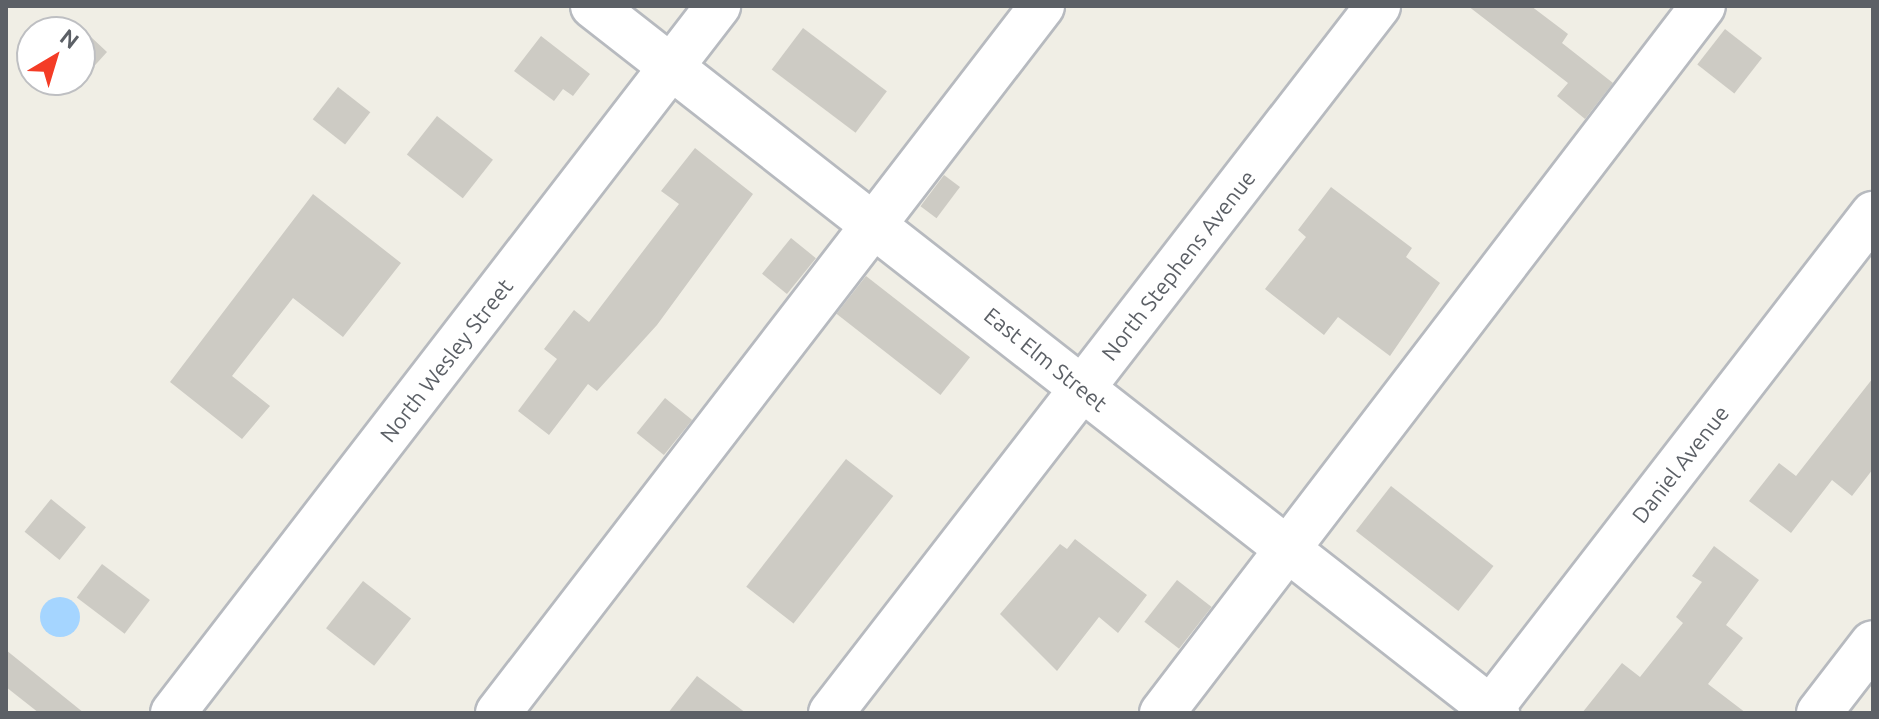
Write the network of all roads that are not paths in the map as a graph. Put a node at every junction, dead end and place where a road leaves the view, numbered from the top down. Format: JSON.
{"nodes":[{"id":1,"x":593,"y":6,"type":"edge"},
{"id":2,"x":718,"y":6,"type":"edge"},
{"id":3,"x":1042,"y":6,"type":"edge"},
{"id":4,"x":1378,"y":6,"type":"edge"},
{"id":5,"x":1703,"y":6,"type":"edge"},
{"id":6,"x":674,"y":65,"type":"junction"},
{"id":7,"x":1873,"y":214,"type":"edge"},
{"id":8,"x":875,"y":222,"type":"junction"},
{"id":9,"x":1081,"y":387,"type":"junction"},
{"id":10,"x":1288,"y":550,"type":"junction"},
{"id":11,"x":1873,"y":643,"type":"edge"},
{"id":12,"x":1492,"y":711,"type":"edge"},
{"id":13,"x":173,"y":713,"type":"edge"},
{"id":14,"x":498,"y":713,"type":"edge"},
{"id":15,"x":831,"y":713,"type":"edge"},
{"id":16,"x":1162,"y":713,"type":"edge"},
{"id":17,"x":1819,"y":713,"type":"edge"}],
"edges":[{"from":1,"to":6,"type":"street","name":"East Elm Street"},
{"from":2,"to":6,"type":"street","name":"North Wesley Street"},
{"from":3,"to":8,"type":"street"},
{"from":4,"to":9,"type":"street","name":"North Stephens Avenue"},
{"from":5,"to":10,"type":"street"},
{"from":6,"to":8,"type":"street","name":"East Elm Street"},
{"from":6,"to":13,"type":"street","name":"North Wesley Street"},
{"from":7,"to":12,"type":"street","name":"Daniel Avenue"},
{"from":8,"to":9,"type":"street","name":"East Elm Street"},
{"from":8,"to":14,"type":"street"},
{"from":9,"to":10,"type":"street","name":"East Elm Street"},
{"from":9,"to":15,"type":"street","name":"North Stephens Avenue"},
{"from":10,"to":12,"type":"street","name":"East Elm Street"},
{"from":10,"to":16,"type":"street"},
{"from":11,"to":17,"type":"street"}]}
